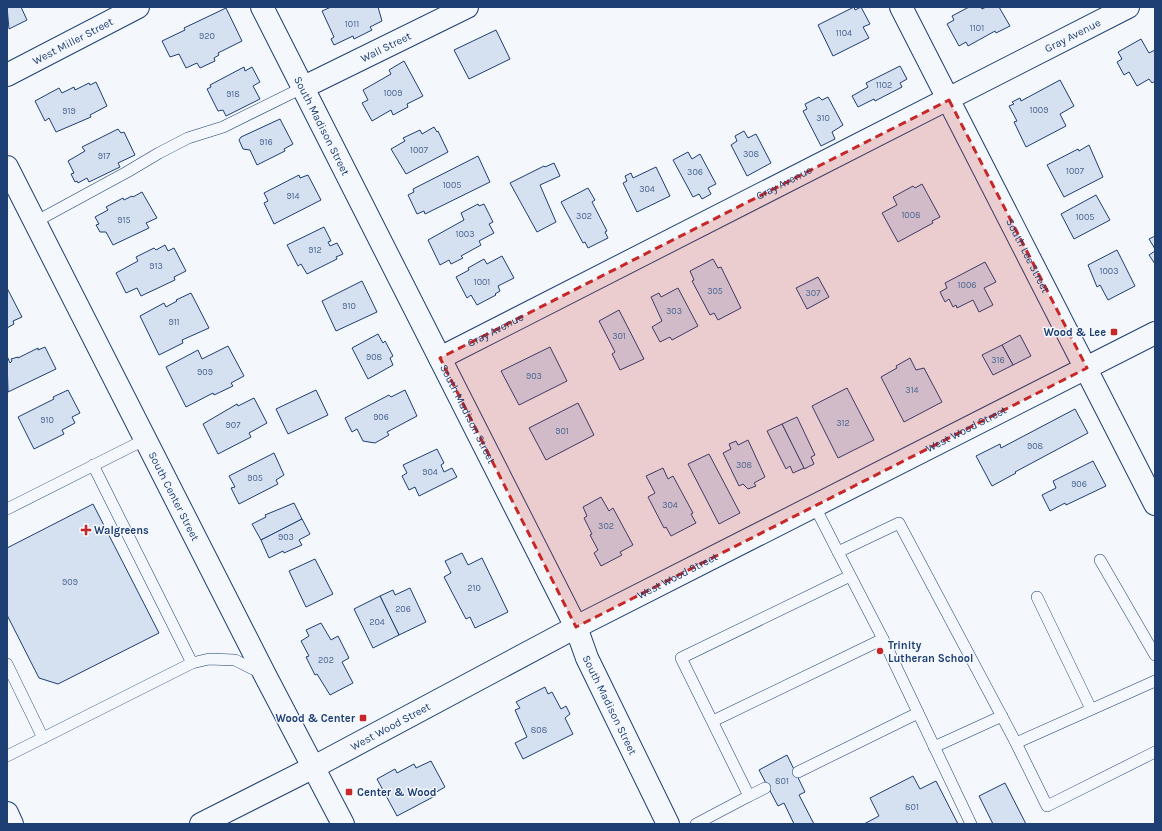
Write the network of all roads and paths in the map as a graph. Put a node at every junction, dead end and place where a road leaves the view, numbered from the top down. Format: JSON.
{"nodes":[{"id":1,"x":138,"y":7,"type":"edge"},
{"id":2,"x":262,"y":7,"type":"edge"},
{"id":3,"x":468,"y":7,"type":"edge"},
{"id":4,"x":901,"y":7,"type":"edge"},
{"id":5,"x":1128,"y":7,"type":"edge"},
{"id":6,"x":7,"y":75,"type":"edge"},
{"id":7,"x":304,"y":87,"type":"junction"},
{"id":8,"x":949,"y":100,"type":"junction"},
{"id":9,"x":7,"y":167,"type":"edge"},
{"id":10,"x":35,"y":222,"type":"junction"},
{"id":11,"x":1155,"y":333,"type":"edge"},
{"id":12,"x":440,"y":358,"type":"junction"},
{"id":13,"x":1087,"y":368,"type":"junction"},
{"id":14,"x":144,"y":440,"type":"junction"},
{"id":15,"x":93,"y":465,"type":"junction"},
{"id":16,"x":1155,"y":504,"type":"edge"},
{"id":17,"x":814,"y":505,"type":"junction"},
{"id":18,"x":7,"y":509,"type":"edge"},
{"id":19,"x":838,"y":552,"type":"junction"},
{"id":20,"x":1100,"y":560,"type":"dead end"},
{"id":21,"x":850,"y":576,"type":"junction"},
{"id":22,"x":1037,"y":597,"type":"dead end"},
{"id":23,"x":576,"y":627,"type":"junction"},
{"id":24,"x":883,"y":638,"type":"junction"},
{"id":25,"x":1155,"y":655,"type":"edge"},
{"id":26,"x":192,"y":663,"type":"junction"},
{"id":27,"x":7,"y":664,"type":"edge"},
{"id":28,"x":265,"y":675,"type":"junction"},
{"id":29,"x":1155,"y":681,"type":"edge"},
{"id":30,"x":1091,"y":709,"type":"junction"},
{"id":31,"x":918,"y":713,"type":"junction"},
{"id":32,"x":1002,"y":716,"type":"junction"},
{"id":33,"x":713,"y":721,"type":"junction"},
{"id":34,"x":43,"y":738,"type":"junction"},
{"id":35,"x":1016,"y":743,"type":"junction"},
{"id":36,"x":934,"y":746,"type":"junction"},
{"id":37,"x":1155,"y":752,"type":"edge"},
{"id":38,"x":7,"y":756,"type":"edge"},
{"id":39,"x":314,"y":767,"type":"junction"},
{"id":40,"x":798,"y":772,"type":"dead end"},
{"id":41,"x":765,"y":788,"type":"dead end"},
{"id":42,"x":749,"y":796,"type":"junction"},
{"id":43,"x":7,"y":813,"type":"edge"},
{"id":44,"x":12,"y":824,"type":"edge"},
{"id":45,"x":201,"y":824,"type":"edge"},
{"id":46,"x":343,"y":824,"type":"edge"},
{"id":47,"x":668,"y":824,"type":"edge"},
{"id":48,"x":696,"y":824,"type":"edge"},
{"id":49,"x":970,"y":824,"type":"edge"}],
"edges":[{"from":1,"to":6,"type":"street","name":"West Miller Street"},
{"from":2,"to":7,"type":"street","name":"South Madison Street"},
{"from":3,"to":7,"type":"street","name":"Wall Street"},
{"from":4,"to":8,"type":"street","name":"South Lee Street"},
{"from":5,"to":8,"type":"street","name":"Gray Avenue"},
{"from":7,"to":10,"type":"lane"},
{"from":7,"to":12,"type":"street","name":"South Madison Street"},
{"from":8,"to":12,"type":"street","name":"Gray Avenue"},
{"from":8,"to":13,"type":"street","name":"South Lee Street"},
{"from":9,"to":10,"type":"street","name":"South Center Street"},
{"from":10,"to":14,"type":"street","name":"South Center Street"},
{"from":11,"to":13,"type":"street","name":"West Wood Street"},
{"from":12,"to":23,"type":"street","name":"South Madison Street"},
{"from":13,"to":16,"type":"street","name":"South Lee Street"},
{"from":13,"to":17,"type":"street","name":"West Wood Street"},
{"from":14,"to":15,"type":"lane"},
{"from":14,"to":28,"type":"street","name":"South Center Street"},
{"from":15,"to":18,"type":"lane"},
{"from":15,"to":26,"type":"lane"},
{"from":17,"to":19,"type":"lane"},
{"from":17,"to":23,"type":"street","name":"West Wood Street"},
{"from":19,"to":21,"type":"lane"},
{"from":19,"to":32,"type":"lane"},
{"from":20,"to":25,"type":"lane"},
{"from":21,"to":24,"type":"lane"},
{"from":21,"to":33,"type":"lane"},
{"from":22,"to":30,"type":"lane"},
{"from":23,"to":39,"type":"street","name":"West Wood Street"},
{"from":23,"to":47,"type":"street","name":"South Madison Street"},
{"from":24,"to":31,"type":"lane"},
{"from":24,"to":33,"type":"lane"},
{"from":26,"to":28,"type":"lane"},
{"from":26,"to":34,"type":"lane"},
{"from":27,"to":34,"type":"lane"},
{"from":28,"to":39,"type":"street","name":"South Center Street"},
{"from":29,"to":30,"type":"lane"},
{"from":30,"to":35,"type":"lane"},
{"from":31,"to":36,"type":"lane"},
{"from":31,"to":40,"type":"lane"},
{"from":32,"to":35,"type":"lane"},
{"from":32,"to":36,"type":"lane"},
{"from":33,"to":42,"type":"lane"},
{"from":34,"to":38,"type":"lane"},
{"from":35,"to":37,"type":"lane"},
{"from":36,"to":49,"type":"lane"},
{"from":39,"to":45,"type":"street","name":"West Wood Street"},
{"from":39,"to":46,"type":"street","name":"South Center Street"},
{"from":41,"to":42,"type":"lane"},
{"from":42,"to":48,"type":"lane"},
{"from":43,"to":44,"type":"street"}]}
